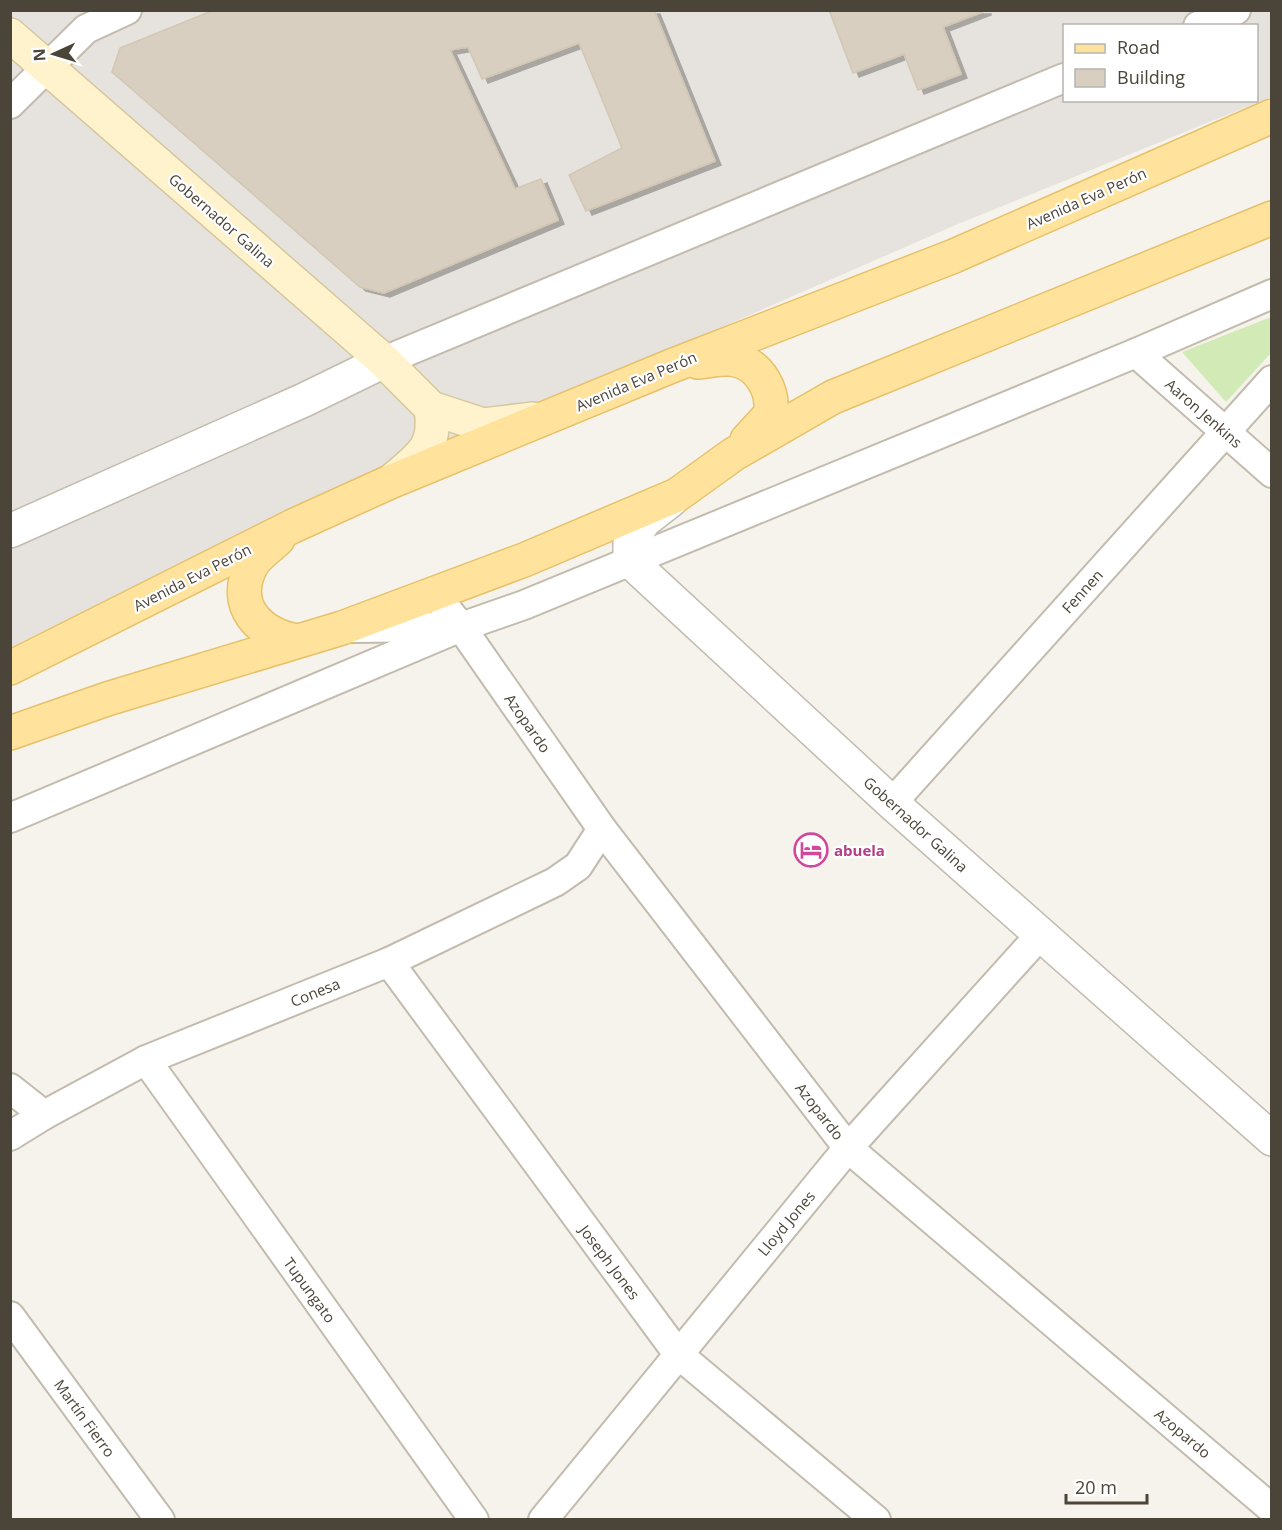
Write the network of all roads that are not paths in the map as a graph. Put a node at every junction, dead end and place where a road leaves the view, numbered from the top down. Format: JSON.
{"nodes":[{"id":1,"x":127,"y":10,"type":"edge"},
{"id":2,"x":1236,"y":10,"type":"edge"},
{"id":3,"x":1203,"y":24,"type":"edge"},
{"id":4,"x":10,"y":35,"type":"edge"},
{"id":5,"x":48,"y":68,"type":"junction"},
{"id":6,"x":1063,"y":79,"type":"edge"},
{"id":7,"x":10,"y":104,"type":"edge"},
{"id":8,"x":1272,"y":116,"type":"edge"},
{"id":9,"x":1272,"y":218,"type":"edge"},
{"id":10,"x":1272,"y":294,"type":"edge"},
{"id":11,"x":1136,"y":353,"type":"junction"},
{"id":12,"x":384,"y":361,"type":"junction"},
{"id":13,"x":674,"y":364,"type":"junction"},
{"id":14,"x":1272,"y":380,"type":"edge"},
{"id":15,"x":431,"y":408,"type":"junction"},
{"id":16,"x":553,"y":417,"type":"junction"},
{"id":17,"x":1225,"y":432,"type":"junction"},
{"id":18,"x":734,"y":454,"type":"junction"},
{"id":19,"x":1272,"y":472,"type":"edge"},
{"id":20,"x":390,"y":483,"type":"junction"},
{"id":21,"x":677,"y":495,"type":"junction"},
{"id":22,"x":293,"y":526,"type":"junction"},
{"id":23,"x":10,"y":531,"type":"edge"},
{"id":24,"x":630,"y":561,"type":"junction"},
{"id":25,"x":434,"y":593,"type":"junction"},
{"id":26,"x":461,"y":627,"type":"junction"},
{"id":27,"x":342,"y":628,"type":"junction"},
{"id":28,"x":297,"y":640,"type":"junction"},
{"id":29,"x":10,"y":668,"type":"edge"},
{"id":30,"x":10,"y":733,"type":"edge"},
{"id":31,"x":892,"y":803,"type":"junction"},
{"id":32,"x":10,"y":818,"type":"edge"},
{"id":33,"x":602,"y":829,"type":"junction"},
{"id":34,"x":1040,"y":935,"type":"junction"},
{"id":35,"x":388,"y":962,"type":"junction"},
{"id":36,"x":146,"y":1060,"type":"junction"},
{"id":37,"x":10,"y":1088,"type":"edge"},
{"id":38,"x":44,"y":1114,"type":"junction"},
{"id":39,"x":10,"y":1136,"type":"edge"},
{"id":40,"x":1272,"y":1139,"type":"edge"},
{"id":41,"x":848,"y":1148,"type":"junction"},
{"id":42,"x":10,"y":1316,"type":"edge"},
{"id":43,"x":678,"y":1354,"type":"junction"},
{"id":44,"x":1272,"y":1509,"type":"edge"},
{"id":45,"x":160,"y":1520,"type":"edge"},
{"id":46,"x":474,"y":1520,"type":"edge"},
{"id":47,"x":543,"y":1520,"type":"edge"},
{"id":48,"x":876,"y":1520,"type":"edge"}],
"edges":[{"from":1,"to":5,"type":"street"},
{"from":2,"to":3,"type":"street"},
{"from":4,"to":5,"type":"main road","name":"Gobernador Galina"},
{"from":5,"to":7,"type":"street"},
{"from":5,"to":12,"type":"main road","name":"Gobernador Galina"},
{"from":6,"to":12,"type":"street"},
{"from":8,"to":13,"type":"main road","name":"Avenida Eva Perón"},
{"from":9,"to":18,"type":"main road"},
{"from":10,"to":11,"type":"street"},
{"from":11,"to":17,"type":"street","name":"Aaron Jenkins"},
{"from":11,"to":24,"type":"street"},
{"from":12,"to":15,"type":"main road","name":"Gobernador Galina"},
{"from":12,"to":23,"type":"street"},
{"from":13,"to":16,"type":"main road","name":"Avenida Eva Perón"},
{"from":13,"to":18,"type":"main road"},
{"from":14,"to":17,"type":"street","name":"Fennen"},
{"from":15,"to":16,"type":"main road"},
{"from":15,"to":20,"type":"main road"},
{"from":16,"to":20,"type":"main road","name":"Avenida Eva Perón"},
{"from":17,"to":19,"type":"street","name":"Aaron Jenkins"},
{"from":17,"to":31,"type":"street","name":"Fennen"},
{"from":18,"to":21,"type":"main road"},
{"from":20,"to":22,"type":"main road","name":"Avenida Eva Perón"},
{"from":21,"to":24,"type":"street"},
{"from":21,"to":25,"type":"main road"},
{"from":22,"to":28,"type":"main road"},
{"from":22,"to":29,"type":"main road","name":"Avenida Eva Perón"},
{"from":24,"to":26,"type":"street"},
{"from":24,"to":31,"type":"street","name":"Gobernador Galina"},
{"from":25,"to":26,"type":"street","name":"Azopardo"},
{"from":25,"to":27,"type":"main road"},
{"from":26,"to":27,"type":"street"},
{"from":26,"to":32,"type":"street"},
{"from":26,"to":33,"type":"street","name":"Azopardo"},
{"from":27,"to":28,"type":"main road"},
{"from":28,"to":30,"type":"main road"},
{"from":31,"to":34,"type":"street","name":"Gobernador Galina"},
{"from":33,"to":35,"type":"street","name":"Conesa"},
{"from":33,"to":41,"type":"street","name":"Azopardo"},
{"from":34,"to":40,"type":"street","name":"Gobernador Galina"},
{"from":34,"to":41,"type":"street","name":"Lloyd Jones"},
{"from":35,"to":36,"type":"street","name":"Conesa"},
{"from":35,"to":43,"type":"street","name":"Joseph Jones"},
{"from":36,"to":38,"type":"street","name":"Conesa"},
{"from":36,"to":46,"type":"street","name":"Tupungato"},
{"from":37,"to":38,"type":"street"},
{"from":38,"to":39,"type":"street","name":"Conesa"},
{"from":41,"to":43,"type":"street","name":"Lloyd Jones"},
{"from":41,"to":44,"type":"street","name":"Azopardo"},
{"from":42,"to":45,"type":"street","name":"Martín Fierro"},
{"from":43,"to":47,"type":"street","name":"Lloyd Jones"},
{"from":43,"to":48,"type":"street","name":"Joseph Jones"}]}
